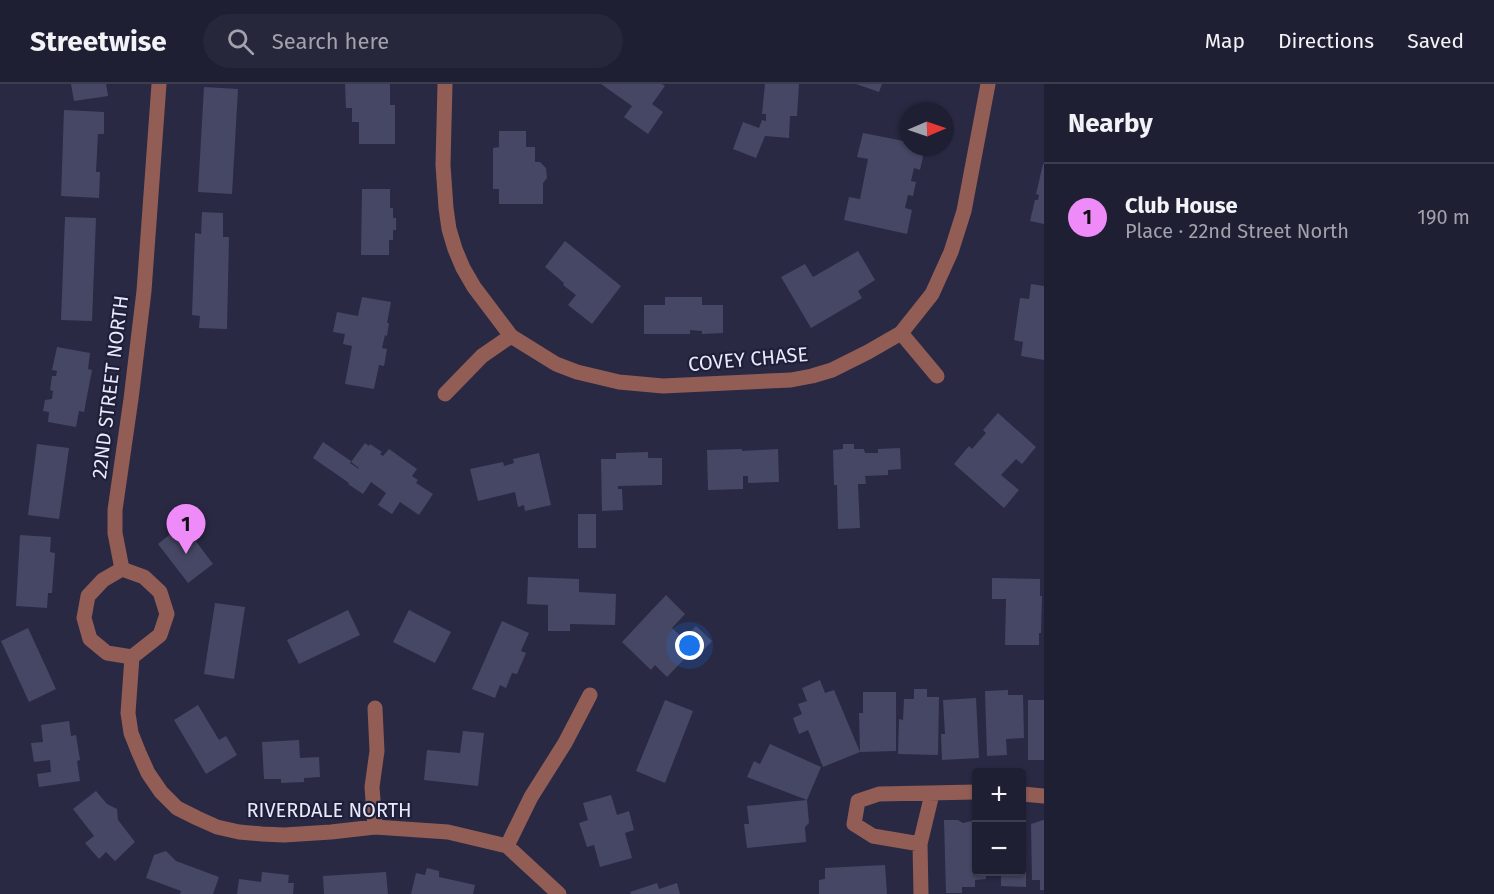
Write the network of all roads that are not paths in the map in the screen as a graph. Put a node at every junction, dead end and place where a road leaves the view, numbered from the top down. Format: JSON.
{"nodes":[{"id":1,"x":159,"y":84,"type":"edge"},
{"id":2,"x":445,"y":84,"type":"edge"},
{"id":3,"x":988,"y":84,"type":"edge"},
{"id":4,"x":901,"y":333,"type":"junction"},
{"id":5,"x":511,"y":336,"type":"junction"},
{"id":6,"x":937,"y":376,"type":"dead end"},
{"id":7,"x":445,"y":394,"type":"dead end"},
{"id":8,"x":122,"y":569,"type":"junction"},
{"id":9,"x":132,"y":657,"type":"junction"},
{"id":10,"x":591,"y":695,"type":"dead end"},
{"id":11,"x":375,"y":708,"type":"dead end"},
{"id":12,"x":972,"y":792,"type":"edge"},
{"id":13,"x":932,"y":794,"type":"junction"},
{"id":14,"x":1026,"y":794,"type":"edge"},
{"id":15,"x":1044,"y":796,"type":"edge"},
{"id":16,"x":375,"y":827,"type":"junction"},
{"id":17,"x":920,"y":844,"type":"junction"},
{"id":18,"x":507,"y":846,"type":"junction"},
{"id":19,"x":559,"y":894,"type":"edge"},
{"id":20,"x":921,"y":894,"type":"edge"}],
"edges":[{"from":1,"to":8,"type":"street","name":"22ND STREET NORTH"},
{"from":2,"to":5,"type":"street"},
{"from":3,"to":4,"type":"street","name":"COVEY CHASE"},
{"from":4,"to":5,"type":"street","name":"COVEY CHASE"},
{"from":4,"to":6,"type":"street"},
{"from":5,"to":7,"type":"street"},
{"from":8,"to":9,"type":"street"},
{"from":8,"to":9,"type":"street"},
{"from":9,"to":16,"type":"street","name":"RIVERDALE NORTH"},
{"from":10,"to":18,"type":"street"},
{"from":11,"to":16,"type":"street"},
{"from":12,"to":13,"type":"street"},
{"from":13,"to":17,"type":"street"},
{"from":13,"to":17,"type":"street"},
{"from":14,"to":15,"type":"street"},
{"from":16,"to":18,"type":"street","name":"RIVERDALE NORTH"},
{"from":17,"to":20,"type":"street"},
{"from":18,"to":19,"type":"street","name":"RIVERDALE NORTH"}]}
